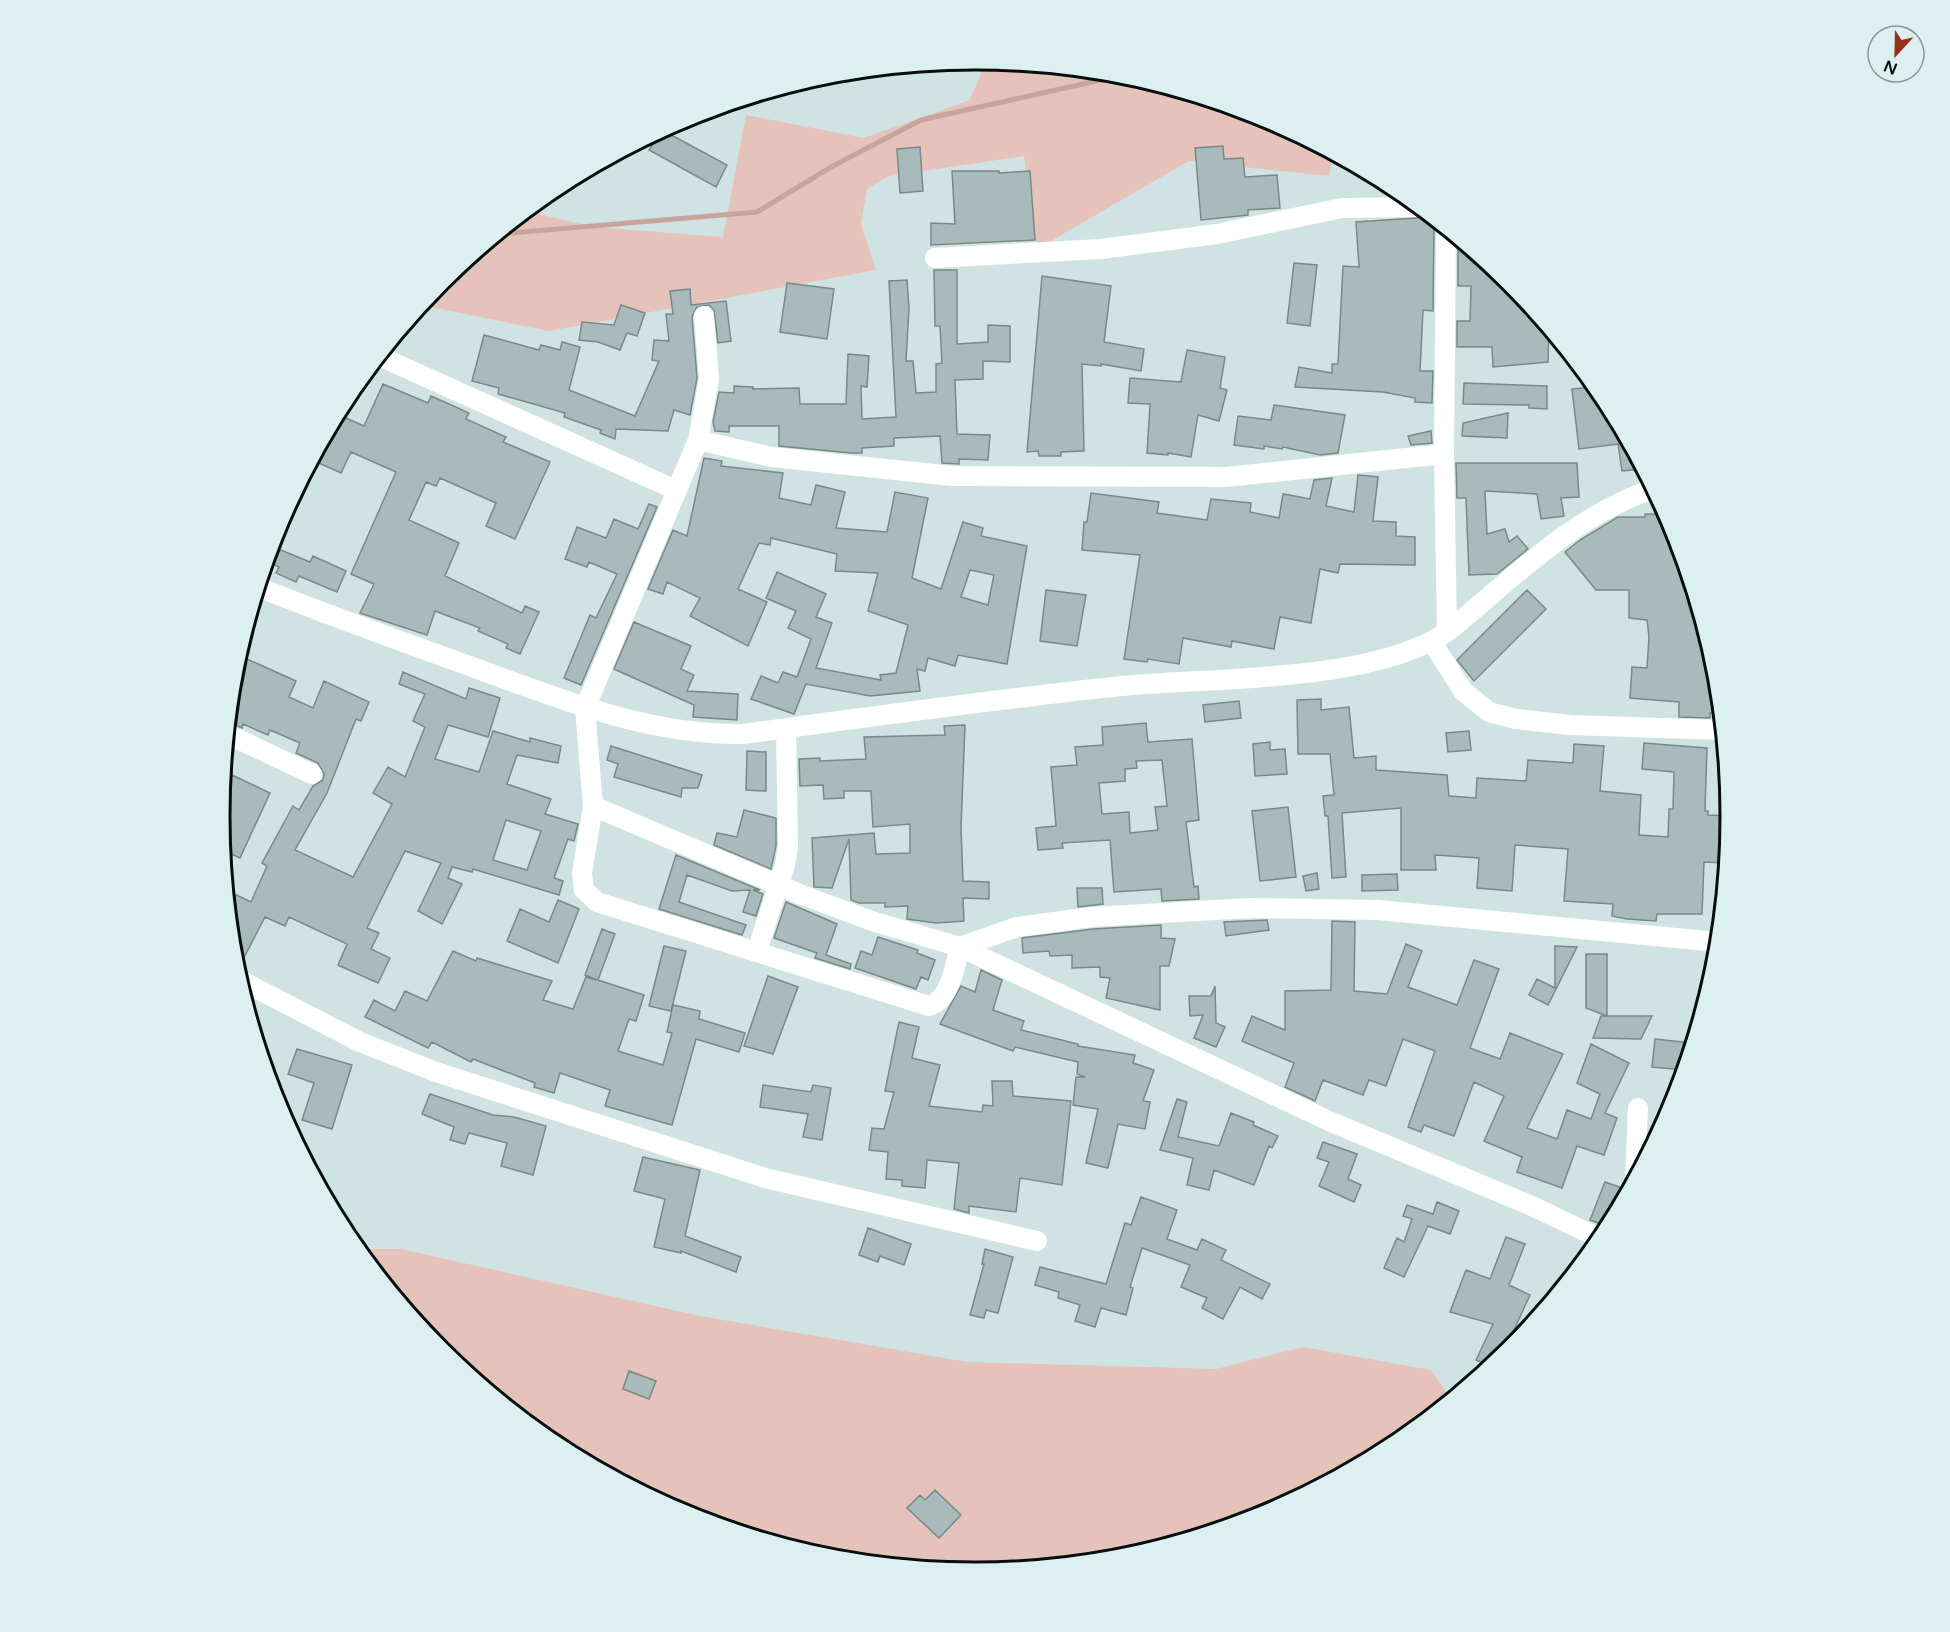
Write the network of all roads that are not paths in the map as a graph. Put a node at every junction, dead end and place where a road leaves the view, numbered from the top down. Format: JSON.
{"nodes":[{"id":1,"x":1404,"y":207,"type":"edge"},
{"id":2,"x":1446,"y":239,"type":"edge"},
{"id":3,"x":935,"y":258,"type":"dead end"},
{"id":4,"x":704,"y":316,"type":"dead end"},
{"id":5,"x":386,"y":359,"type":"edge"},
{"id":6,"x":698,"y":440,"type":"junction"},
{"id":7,"x":1444,"y":454,"type":"junction"},
{"id":8,"x":676,"y":490,"type":"junction"},
{"id":9,"x":1646,"y":491,"type":"edge"},
{"id":10,"x":265,"y":590,"type":"edge"},
{"id":11,"x":1439,"y":637,"type":"junction"},
{"id":12,"x":585,"y":708,"type":"junction"},
{"id":13,"x":786,"y":728,"type":"junction"},
{"id":14,"x":1715,"y":730,"type":"edge"},
{"id":15,"x":234,"y":737,"type":"edge"},
{"id":16,"x":312,"y":774,"type":"dead end"},
{"id":17,"x":593,"y":806,"type":"junction"},
{"id":18,"x":778,"y":886,"type":"junction"},
{"id":19,"x":1709,"y":941,"type":"edge"},
{"id":20,"x":960,"y":947,"type":"junction"},
{"id":21,"x":757,"y":951,"type":"junction"},
{"id":22,"x":249,"y":985,"type":"edge"},
{"id":23,"x":1638,"y":1108,"type":"dead end"},
{"id":24,"x":1643,"y":1148,"type":"edge"},
{"id":25,"x":1592,"y":1235,"type":"edge"},
{"id":26,"x":1037,"y":1241,"type":"dead end"}],
"edges":[{"from":1,"to":3,"type":"street"},
{"from":2,"to":7,"type":"street"},
{"from":4,"to":6,"type":"street"},
{"from":5,"to":8,"type":"street"},
{"from":6,"to":7,"type":"street"},
{"from":6,"to":8,"type":"street"},
{"from":7,"to":11,"type":"street"},
{"from":8,"to":12,"type":"street"},
{"from":9,"to":11,"type":"street"},
{"from":10,"to":12,"type":"street"},
{"from":11,"to":13,"type":"street"},
{"from":11,"to":14,"type":"street"},
{"from":12,"to":13,"type":"street"},
{"from":12,"to":17,"type":"street"},
{"from":13,"to":18,"type":"street"},
{"from":15,"to":16,"type":"street"},
{"from":17,"to":18,"type":"street"},
{"from":17,"to":21,"type":"street"},
{"from":18,"to":20,"type":"street"},
{"from":18,"to":21,"type":"street"},
{"from":19,"to":20,"type":"street"},
{"from":20,"to":21,"type":"street"},
{"from":20,"to":25,"type":"street"},
{"from":22,"to":26,"type":"street"},
{"from":23,"to":24,"type":"street"}]}
